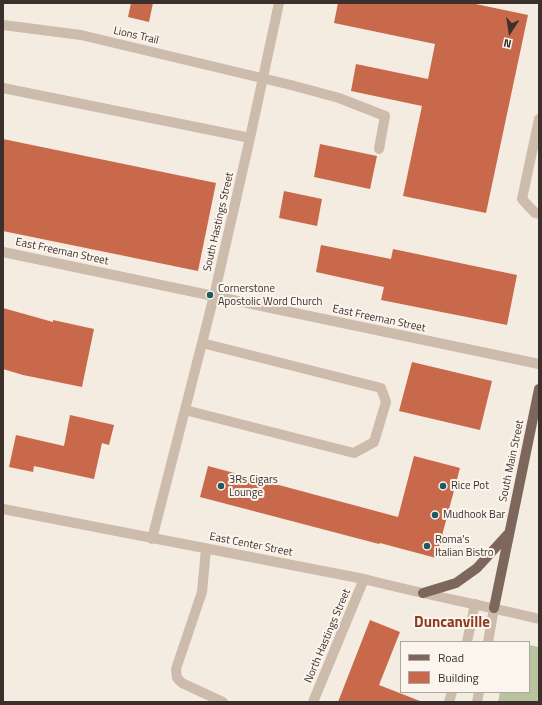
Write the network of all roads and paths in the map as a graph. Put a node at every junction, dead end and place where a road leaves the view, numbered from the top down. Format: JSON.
{"nodes":[{"id":1,"x":279,"y":3,"type":"edge"},
{"id":2,"x":3,"y":24,"type":"edge"},
{"id":3,"x":263,"y":78,"type":"junction"},
{"id":4,"x":3,"y":88,"type":"edge"},
{"id":5,"x":539,"y":119,"type":"edge"},
{"id":6,"x":250,"y":138,"type":"junction"},
{"id":7,"x":379,"y":149,"type":"dead end"},
{"id":8,"x":539,"y":214,"type":"edge"},
{"id":9,"x":3,"y":252,"type":"edge"},
{"id":10,"x":214,"y":296,"type":"junction"},
{"id":11,"x":202,"y":343,"type":"junction"},
{"id":12,"x":539,"y":364,"type":"edge"},
{"id":13,"x":539,"y":389,"type":"edge"},
{"id":14,"x":185,"y":410,"type":"junction"},
{"id":15,"x":3,"y":509,"type":"edge"},
{"id":16,"x":509,"y":533,"type":"junction"},
{"id":17,"x":152,"y":539,"type":"junction"},
{"id":18,"x":206,"y":549,"type":"junction"},
{"id":19,"x":364,"y":579,"type":"junction"},
{"id":20,"x":423,"y":593,"type":"junction"},
{"id":21,"x":476,"y":604,"type":"junction"},
{"id":22,"x":494,"y":608,"type":"junction"},
{"id":23,"x":539,"y":619,"type":"edge"},
{"id":24,"x":467,"y":641,"type":"edge"},
{"id":25,"x":488,"y":641,"type":"edge"},
{"id":26,"x":223,"y":702,"type":"edge"},
{"id":27,"x":313,"y":702,"type":"edge"}],
"edges":[{"from":1,"to":3,"type":"street","name":"South Hastings Street"},
{"from":2,"to":3,"type":"street","name":"Lions Trail"},
{"from":3,"to":6,"type":"street","name":"South Hastings Street"},
{"from":3,"to":7,"type":"street","name":"Lions Trail"},
{"from":4,"to":6,"type":"street"},
{"from":5,"to":8,"type":"street"},
{"from":6,"to":10,"type":"street","name":"South Hastings Street"},
{"from":9,"to":10,"type":"street","name":"East Freeman Street"},
{"from":10,"to":11,"type":"street","name":"South Hastings Street"},
{"from":10,"to":12,"type":"street","name":"East Freeman Street"},
{"from":11,"to":14,"type":"street","name":"South Hastings Street"},
{"from":11,"to":14,"type":"street"},
{"from":13,"to":16,"type":"main road","name":"South Main Street"},
{"from":14,"to":17,"type":"street","name":"South Hastings Street"},
{"from":15,"to":17,"type":"street","name":"East Center Street"},
{"from":16,"to":20,"type":"main road"},
{"from":16,"to":22,"type":"main road","name":"South Main Street"},
{"from":17,"to":18,"type":"street","name":"East Center Street"},
{"from":18,"to":19,"type":"street","name":"East Center Street"},
{"from":18,"to":26,"type":"street"},
{"from":19,"to":20,"type":"street","name":"East Center Street"},
{"from":19,"to":27,"type":"street","name":"North Hastings Street"},
{"from":20,"to":21,"type":"street","name":"East Center Street"},
{"from":21,"to":22,"type":"street","name":"East Center Street"},
{"from":21,"to":24,"type":"street"},
{"from":22,"to":23,"type":"street","name":"East Center Street"},
{"from":22,"to":25,"type":"street"}]}
